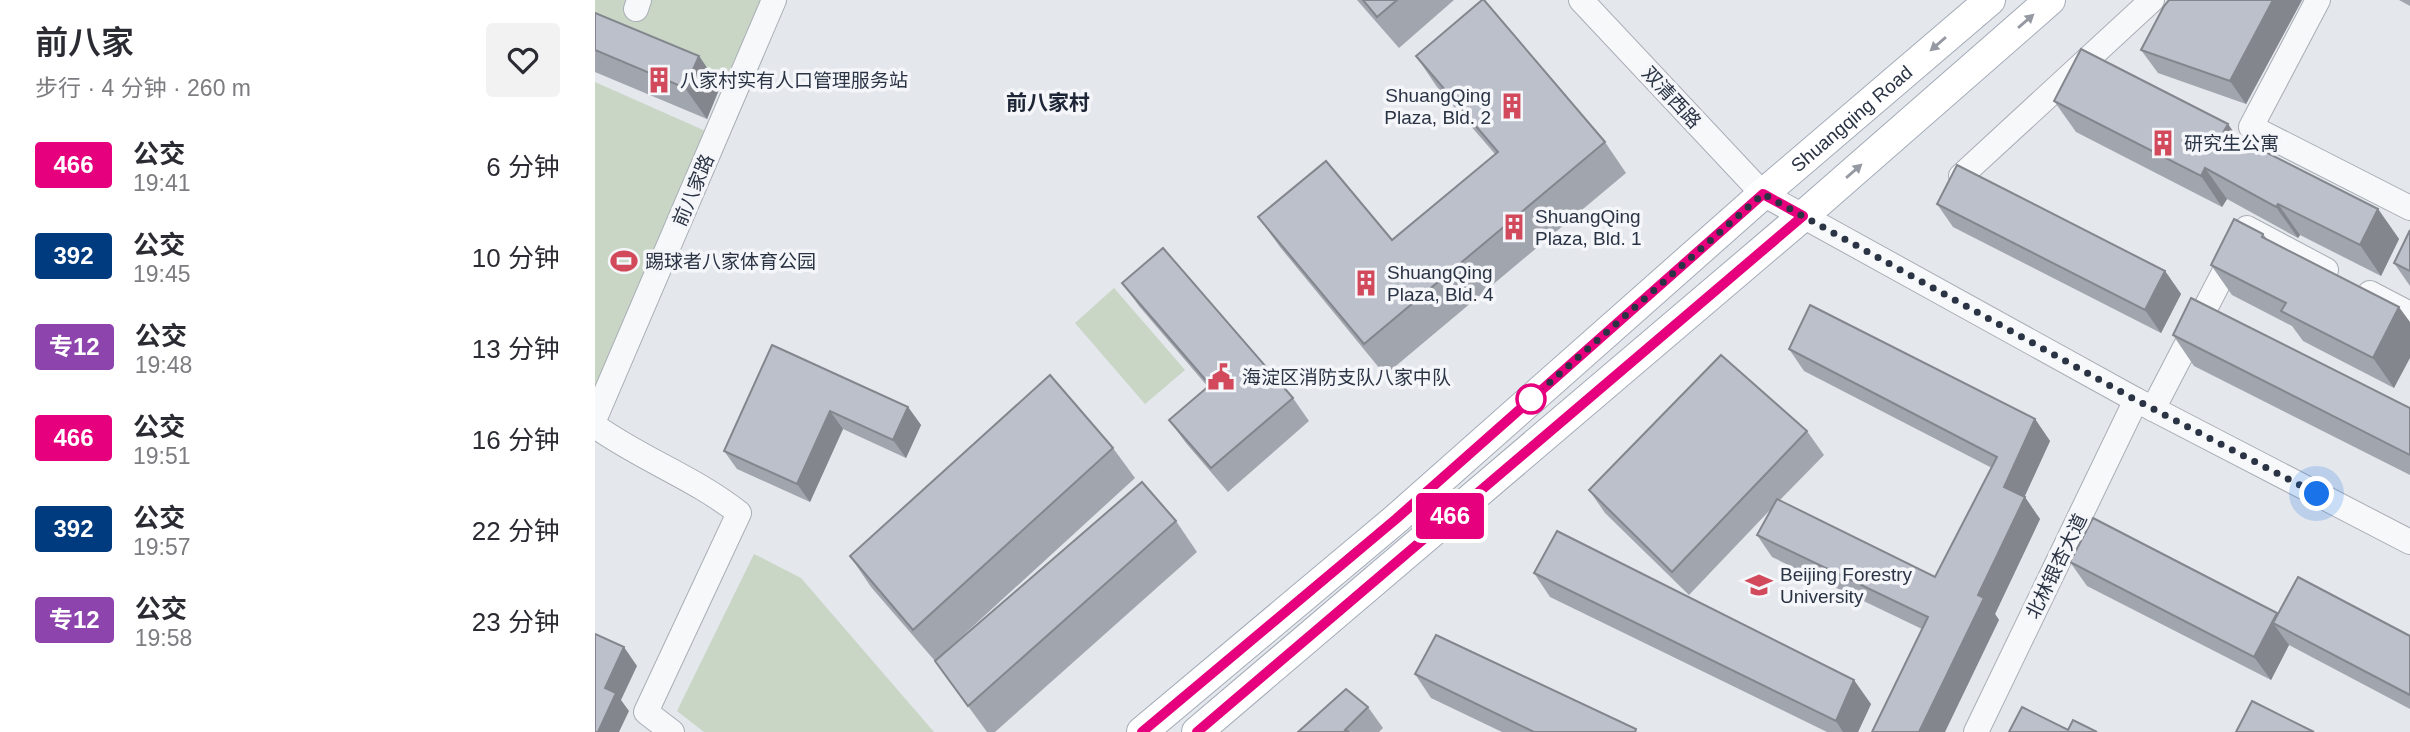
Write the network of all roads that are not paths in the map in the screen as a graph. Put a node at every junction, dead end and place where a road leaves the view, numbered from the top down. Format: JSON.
{"nodes":[{"id":1,"x":774,"y":0,"type":"edge"},
{"id":2,"x":1581,"y":0,"type":"edge"},
{"id":3,"x":1990,"y":0,"type":"edge"},
{"id":4,"x":2050,"y":0,"type":"edge"},
{"id":5,"x":2153,"y":0,"type":"edge"},
{"id":6,"x":2318,"y":0,"type":"edge"},
{"id":7,"x":1962,"y":176,"type":"edge"},
{"id":8,"x":1763,"y":194,"type":"junction"},
{"id":9,"x":2410,"y":208,"type":"edge"},
{"id":10,"x":1803,"y":216,"type":"junction"},
{"id":11,"x":2206,"y":308,"type":"junction"},
{"id":12,"x":2410,"y":314,"type":"edge"},
{"id":13,"x":2229,"y":321,"type":"edge"},
{"id":14,"x":2145,"y":404,"type":"junction"},
{"id":15,"x":595,"y":418,"type":"edge"},
{"id":16,"x":595,"y":426,"type":"edge"},
{"id":17,"x":2410,"y":542,"type":"edge"},
{"id":18,"x":671,"y":732,"type":"edge"},
{"id":19,"x":1142,"y":732,"type":"edge"},
{"id":20,"x":1197,"y":732,"type":"edge"},
{"id":21,"x":1976,"y":732,"type":"edge"}],
"edges":[{"from":1,"to":15,"type":"street","name":"前八家路"},
{"from":2,"to":8,"type":"street","name":"双清西路"},
{"from":3,"to":8,"type":"main road","name":"Shuangqing Road","one_way":true},
{"from":10,"to":4,"type":"main road","one_way":true},
{"from":5,"to":7,"type":"street"},
{"from":6,"to":9,"type":"street"},
{"from":8,"to":10,"type":"street","name":"双清西路"},
{"from":8,"to":19,"type":"main road","name":"Shuangqing Road"},
{"from":10,"to":14,"type":"street","name":"双清西路"},
{"from":10,"to":20,"type":"main road"},
{"from":11,"to":12,"type":"street","name":"北林银杏大道"},
{"from":11,"to":13,"type":"street"},
{"from":11,"to":14,"type":"street","name":"北林银杏大道"},
{"from":14,"to":17,"type":"street","name":"双清西路"},
{"from":14,"to":21,"type":"street","name":"北林银杏大道"},
{"from":16,"to":18,"type":"street"}]}
